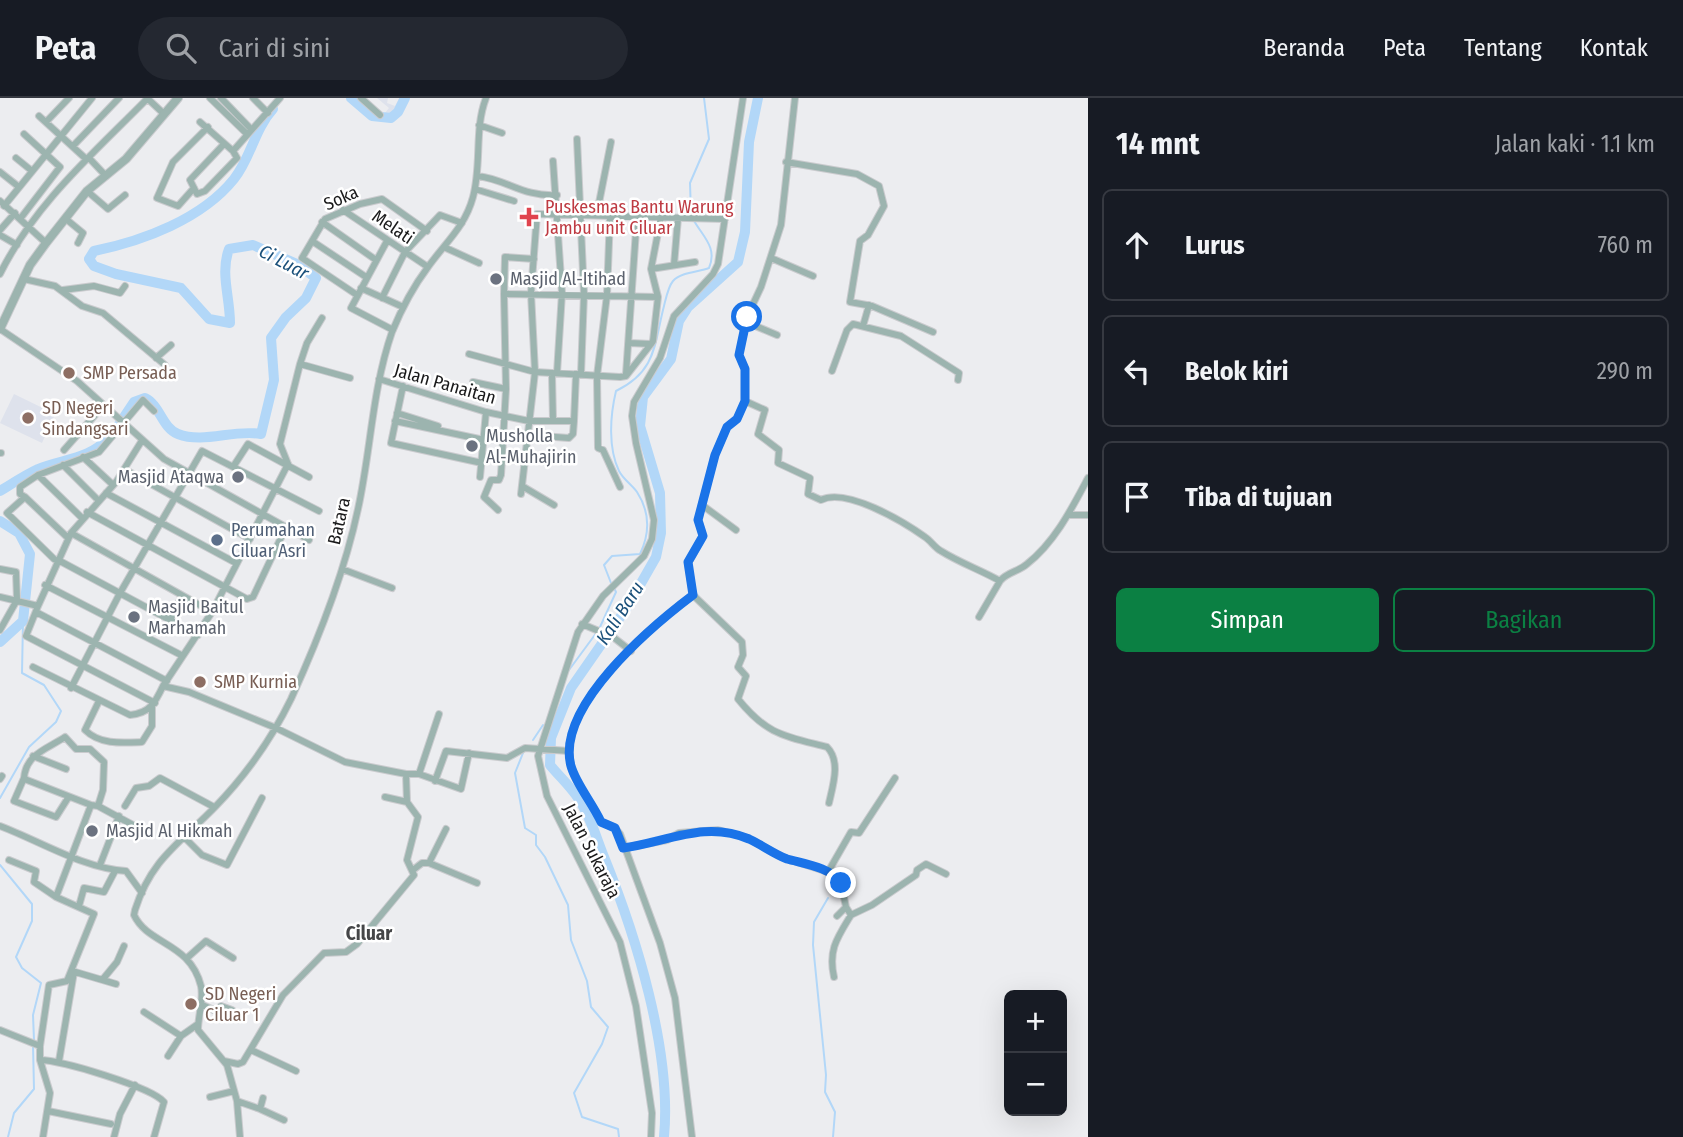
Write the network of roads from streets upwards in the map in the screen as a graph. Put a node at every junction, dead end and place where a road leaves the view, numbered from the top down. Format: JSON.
{"nodes":[{"id":1,"x":69,"y":98,"type":"edge"},
{"id":2,"x":92,"y":98,"type":"edge"},
{"id":3,"x":119,"y":98,"type":"edge"},
{"id":4,"x":147,"y":98,"type":"edge"},
{"id":5,"x":178,"y":98,"type":"edge"},
{"id":6,"x":210,"y":98,"type":"edge"},
{"id":7,"x":221,"y":98,"type":"edge"},
{"id":8,"x":253,"y":98,"type":"edge"},
{"id":9,"x":280,"y":98,"type":"edge"},
{"id":10,"x":361,"y":98,"type":"edge"},
{"id":11,"x":486,"y":98,"type":"edge"},
{"id":12,"x":743,"y":98,"type":"edge"},
{"id":13,"x":795,"y":98,"type":"edge"},
{"id":14,"x":163,"y":113,"type":"junction"},
{"id":15,"x":268,"y":113,"type":"junction"},
{"id":16,"x":380,"y":114,"type":"dead end"},
{"id":17,"x":39,"y":116,"type":"dead end"},
{"id":18,"x":46,"y":122,"type":"junction"},
{"id":19,"x":200,"y":122,"type":"dead end"},
{"id":20,"x":479,"y":125,"type":"junction"},
{"id":21,"x":208,"y":127,"type":"junction"},
{"id":22,"x":248,"y":131,"type":"junction"},
{"id":23,"x":502,"y":133,"type":"dead end"},
{"id":24,"x":24,"y":134,"type":"dead end"},
{"id":25,"x":60,"y":135,"type":"junction"},
{"id":26,"x":577,"y":139,"type":"dead end"},
{"id":27,"x":611,"y":142,"type":"dead end"},
{"id":28,"x":224,"y":144,"type":"junction"},
{"id":29,"x":74,"y":146,"type":"junction"},
{"id":30,"x":233,"y":151,"type":"junction"},
{"id":31,"x":46,"y":153,"type":"junction"},
{"id":32,"x":16,"y":158,"type":"dead end"},
{"id":33,"x":87,"y":158,"type":"junction"},
{"id":34,"x":553,"y":161,"type":"dead end"},
{"id":35,"x":786,"y":162,"type":"junction"},
{"id":36,"x":60,"y":167,"type":"junction"},
{"id":37,"x":32,"y":171,"type":"junction"},
{"id":38,"x":0,"y":172,"type":"edge"},
{"id":39,"x":69,"y":176,"type":"junction"},
{"id":40,"x":107,"y":176,"type":"junction"},
{"id":41,"x":478,"y":176,"type":"junction"},
{"id":42,"x":19,"y":187,"type":"junction"},
{"id":43,"x":194,"y":188,"type":"junction"},
{"id":44,"x":475,"y":189,"type":"junction"},
{"id":45,"x":87,"y":191,"type":"junction"},
{"id":46,"x":125,"y":195,"type":"dead end"},
{"id":47,"x":557,"y":195,"type":"junction"},
{"id":48,"x":514,"y":201,"type":"dead end"},
{"id":49,"x":2,"y":203,"type":"edge"},
{"id":50,"x":343,"y":210,"type":"junction"},
{"id":51,"x":559,"y":213,"type":"junction"},
{"id":52,"x":580,"y":213,"type":"junction"},
{"id":53,"x":597,"y":213,"type":"junction"},
{"id":54,"x":610,"y":215,"type":"junction"},
{"id":55,"x":17,"y":216,"type":"junction"},
{"id":56,"x":637,"y":216,"type":"junction"},
{"id":57,"x":661,"y":217,"type":"junction"},
{"id":58,"x":678,"y":218,"type":"junction"},
{"id":59,"x":66,"y":219,"type":"junction"},
{"id":60,"x":725,"y":219,"type":"junction"},
{"id":61,"x":323,"y":222,"type":"junction"},
{"id":62,"x":462,"y":223,"type":"junction"},
{"id":63,"x":29,"y":226,"type":"junction"},
{"id":64,"x":0,"y":230,"type":"edge"},
{"id":65,"x":426,"y":231,"type":"junction"},
{"id":66,"x":0,"y":235,"type":"edge"},
{"id":67,"x":312,"y":241,"type":"junction"},
{"id":68,"x":387,"y":241,"type":"junction"},
{"id":69,"x":46,"y":243,"type":"junction"},
{"id":70,"x":78,"y":243,"type":"dead end"},
{"id":71,"x":17,"y":245,"type":"junction"},
{"id":72,"x":446,"y":248,"type":"junction"},
{"id":73,"x":405,"y":252,"type":"junction"},
{"id":74,"x":771,"y":258,"type":"junction"},
{"id":75,"x":534,"y":259,"type":"junction"},
{"id":76,"x":376,"y":260,"type":"junction"},
{"id":77,"x":695,"y":262,"type":"dead end"},
{"id":78,"x":479,"y":263,"type":"dead end"},
{"id":79,"x":674,"y":265,"type":"junction"},
{"id":80,"x":428,"y":267,"type":"junction"},
{"id":81,"x":651,"y":269,"type":"junction"},
{"id":82,"x":0,"y":274,"type":"edge"},
{"id":83,"x":813,"y":276,"type":"dead end"},
{"id":84,"x":366,"y":277,"type":"junction"},
{"id":85,"x":24,"y":279,"type":"junction"},
{"id":86,"x":125,"y":286,"type":"dead end"},
{"id":87,"x":63,"y":290,"type":"junction"},
{"id":88,"x":359,"y":292,"type":"junction"},
{"id":89,"x":531,"y":293,"type":"junction"},
{"id":90,"x":562,"y":293,"type":"junction"},
{"id":91,"x":504,"y":294,"type":"junction"},
{"id":92,"x":584,"y":294,"type":"junction"},
{"id":93,"x":607,"y":295,"type":"junction"},
{"id":94,"x":634,"y":296,"type":"junction"},
{"id":95,"x":658,"y":297,"type":"junction"},
{"id":96,"x":382,"y":298,"type":"junction"},
{"id":97,"x":869,"y":305,"type":"junction"},
{"id":98,"x":404,"y":307,"type":"junction"},
{"id":99,"x":2,"y":315,"type":"edge"},
{"id":100,"x":322,"y":318,"type":"dead end"},
{"id":101,"x":746,"y":322,"type":"junction"},
{"id":102,"x":863,"y":326,"type":"junction"},
{"id":103,"x":0,"y":329,"type":"edge"},
{"id":104,"x":393,"y":330,"type":"junction"},
{"id":105,"x":933,"y":332,"type":"dead end"},
{"id":106,"x":776,"y":335,"type":"dead end"},
{"id":107,"x":629,"y":343,"type":"junction"},
{"id":108,"x":651,"y":344,"type":"junction"},
{"id":109,"x":171,"y":345,"type":"dead end"},
{"id":110,"x":469,"y":354,"type":"dead end"},
{"id":111,"x":156,"y":358,"type":"junction"},
{"id":112,"x":300,"y":364,"type":"junction"},
{"id":113,"x":505,"y":364,"type":"junction"},
{"id":114,"x":165,"y":365,"type":"dead end"},
{"id":115,"x":832,"y":371,"type":"dead end"},
{"id":116,"x":535,"y":372,"type":"junction"},
{"id":117,"x":555,"y":373,"type":"junction"},
{"id":118,"x":578,"y":374,"type":"junction"},
{"id":119,"x":597,"y":376,"type":"junction"},
{"id":120,"x":626,"y":376,"type":"junction"},
{"id":121,"x":350,"y":378,"type":"dead end"},
{"id":122,"x":379,"y":379,"type":"junction"},
{"id":123,"x":958,"y":380,"type":"dead end"},
{"id":124,"x":473,"y":382,"type":"dead end"},
{"id":125,"x":403,"y":386,"type":"junction"},
{"id":126,"x":506,"y":389,"type":"junction"},
{"id":127,"x":745,"y":401,"type":"junction"},
{"id":128,"x":103,"y":406,"type":"junction"},
{"id":129,"x":154,"y":411,"type":"dead end"},
{"id":130,"x":486,"y":412,"type":"junction"},
{"id":131,"x":504,"y":415,"type":"junction"},
{"id":132,"x":396,"y":417,"type":"junction"},
{"id":133,"x":529,"y":421,"type":"junction"},
{"id":134,"x":553,"y":421,"type":"junction"},
{"id":135,"x":574,"y":421,"type":"junction"},
{"id":136,"x":123,"y":424,"type":"junction"},
{"id":137,"x":528,"y":435,"type":"junction"},
{"id":138,"x":484,"y":440,"type":"junction"},
{"id":139,"x":141,"y":442,"type":"junction"},
{"id":140,"x":64,"y":450,"type":"dead end"},
{"id":141,"x":83,"y":457,"type":"junction"},
{"id":142,"x":482,"y":463,"type":"junction"},
{"id":143,"x":288,"y":464,"type":"junction"},
{"id":144,"x":63,"y":465,"type":"junction"},
{"id":145,"x":233,"y":467,"type":"junction"},
{"id":146,"x":124,"y":469,"type":"junction"},
{"id":147,"x":189,"y":473,"type":"junction"},
{"id":148,"x":38,"y":475,"type":"junction"},
{"id":149,"x":309,"y":477,"type":"dead end"},
{"id":150,"x":480,"y":477,"type":"dead end"},
{"id":151,"x":1088,"y":478,"type":"edge"},
{"id":152,"x":111,"y":483,"type":"dead end"},
{"id":153,"x":620,"y":487,"type":"dead end"},
{"id":154,"x":276,"y":489,"type":"junction"},
{"id":155,"x":106,"y":492,"type":"junction"},
{"id":156,"x":25,"y":497,"type":"junction"},
{"id":157,"x":176,"y":498,"type":"junction"},
{"id":158,"x":96,"y":499,"type":"dead end"},
{"id":159,"x":554,"y":505,"type":"dead end"},
{"id":160,"x":702,"y":505,"type":"junction"},
{"id":161,"x":498,"y":510,"type":"dead end"},
{"id":162,"x":319,"y":511,"type":"dead end"},
{"id":163,"x":84,"y":514,"type":"junction"},
{"id":164,"x":263,"y":514,"type":"junction"},
{"id":165,"x":1068,"y":515,"type":"junction"},
{"id":166,"x":1088,"y":515,"type":"edge"},
{"id":167,"x":162,"y":522,"type":"junction"},
{"id":168,"x":286,"y":527,"type":"junction"},
{"id":169,"x":736,"y":530,"type":"dead end"},
{"id":170,"x":69,"y":535,"type":"junction"},
{"id":171,"x":250,"y":539,"type":"junction"},
{"id":172,"x":309,"y":540,"type":"dead end"},
{"id":173,"x":150,"y":545,"type":"junction"},
{"id":174,"x":56,"y":559,"type":"junction"},
{"id":175,"x":236,"y":563,"type":"junction"},
{"id":176,"x":0,"y":569,"type":"edge"},
{"id":177,"x":342,"y":569,"type":"junction"},
{"id":178,"x":134,"y":570,"type":"junction"},
{"id":179,"x":1000,"y":581,"type":"junction"},
{"id":180,"x":45,"y":585,"type":"junction"},
{"id":181,"x":225,"y":586,"type":"junction"},
{"id":182,"x":392,"y":588,"type":"dead end"},
{"id":183,"x":120,"y":593,"type":"junction"},
{"id":184,"x":693,"y":595,"type":"junction"},
{"id":185,"x":182,"y":596,"type":"junction"},
{"id":186,"x":0,"y":597,"type":"edge"},
{"id":187,"x":18,"y":600,"type":"junction"},
{"id":188,"x":36,"y":607,"type":"junction"},
{"id":189,"x":212,"y":612,"type":"junction"},
{"id":190,"x":979,"y":618,"type":"dead end"},
{"id":191,"x":109,"y":619,"type":"junction"},
{"id":192,"x":170,"y":620,"type":"junction"},
{"id":193,"x":582,"y":624,"type":"junction"},
{"id":194,"x":1,"y":627,"type":"edge"},
{"id":195,"x":198,"y":635,"type":"junction"},
{"id":196,"x":96,"y":643,"type":"junction"},
{"id":197,"x":631,"y":651,"type":"junction"},
{"id":198,"x":183,"y":656,"type":"junction"},
{"id":199,"x":83,"y":666,"type":"junction"},
{"id":200,"x":33,"y":667,"type":"dead end"},
{"id":201,"x":165,"y":683,"type":"junction"},
{"id":202,"x":71,"y":688,"type":"junction"},
{"id":203,"x":99,"y":701,"type":"junction"},
{"id":204,"x":153,"y":705,"type":"junction"},
{"id":205,"x":439,"y":714,"type":"dead end"},
{"id":206,"x":276,"y":728,"type":"junction"},
{"id":207,"x":540,"y":748,"type":"junction"},
{"id":208,"x":569,"y":751,"type":"junction"},
{"id":209,"x":469,"y":753,"type":"junction"},
{"id":210,"x":33,"y":756,"type":"junction"},
{"id":211,"x":66,"y":769,"type":"dead end"},
{"id":212,"x":406,"y":774,"type":"junction"},
{"id":213,"x":419,"y":774,"type":"junction"},
{"id":214,"x":24,"y":778,"type":"junction"},
{"id":215,"x":895,"y":778,"type":"dead end"},
{"id":216,"x":435,"y":781,"type":"junction"},
{"id":217,"x":385,"y":797,"type":"dead end"},
{"id":218,"x":68,"y":798,"type":"junction"},
{"id":219,"x":262,"y":798,"type":"dead end"},
{"id":220,"x":407,"y":802,"type":"junction"},
{"id":221,"x":829,"y":803,"type":"dead end"},
{"id":222,"x":94,"y":806,"type":"junction"},
{"id":223,"x":125,"y":806,"type":"dead end"},
{"id":224,"x":214,"y":807,"type":"junction"},
{"id":225,"x":118,"y":816,"type":"junction"},
{"id":226,"x":0,"y":825,"type":"edge"},
{"id":227,"x":133,"y":825,"type":"dead end"},
{"id":228,"x":446,"y":829,"type":"dead end"},
{"id":229,"x":183,"y":836,"type":"junction"},
{"id":230,"x":623,"y":848,"type":"junction"},
{"id":231,"x":72,"y":855,"type":"junction"},
{"id":232,"x":9,"y":860,"type":"dead end"},
{"id":233,"x":429,"y":863,"type":"junction"},
{"id":234,"x":100,"y":865,"type":"junction"},
{"id":235,"x":413,"y":870,"type":"junction"},
{"id":236,"x":114,"y":871,"type":"junction"},
{"id":237,"x":828,"y":872,"type":"junction"},
{"id":238,"x":946,"y":874,"type":"dead end"},
{"id":239,"x":477,"y":883,"type":"dead end"},
{"id":240,"x":142,"y":893,"type":"junction"},
{"id":241,"x":56,"y":897,"type":"junction"},
{"id":242,"x":79,"y":906,"type":"junction"},
{"id":243,"x":846,"y":907,"type":"junction"},
{"id":244,"x":851,"y":915,"type":"junction"},
{"id":245,"x":837,"y":916,"type":"dead end"},
{"id":246,"x":124,"y":946,"type":"dead end"},
{"id":247,"x":187,"y":958,"type":"junction"},
{"id":248,"x":233,"y":958,"type":"dead end"},
{"id":249,"x":73,"y":972,"type":"junction"},
{"id":250,"x":834,"y":977,"type":"dead end"},
{"id":251,"x":103,"y":979,"type":"junction"},
{"id":252,"x":116,"y":984,"type":"dead end"},
{"id":253,"x":200,"y":1004,"type":"junction"},
{"id":254,"x":232,"y":1010,"type":"dead end"},
{"id":255,"x":144,"y":1012,"type":"dead end"},
{"id":256,"x":198,"y":1024,"type":"junction"},
{"id":257,"x":0,"y":1030,"type":"edge"},
{"id":258,"x":181,"y":1035,"type":"junction"},
{"id":259,"x":36,"y":1045,"type":"junction"},
{"id":260,"x":251,"y":1050,"type":"junction"},
{"id":261,"x":168,"y":1056,"type":"dead end"},
{"id":262,"x":40,"y":1060,"type":"junction"},
{"id":263,"x":59,"y":1061,"type":"junction"},
{"id":264,"x":224,"y":1061,"type":"junction"},
{"id":265,"x":296,"y":1071,"type":"dead end"},
{"id":266,"x":135,"y":1085,"type":"junction"},
{"id":267,"x":234,"y":1091,"type":"junction"},
{"id":268,"x":210,"y":1097,"type":"dead end"},
{"id":269,"x":263,"y":1098,"type":"dead end"},
{"id":270,"x":237,"y":1101,"type":"junction"},
{"id":271,"x":260,"y":1109,"type":"junction"},
{"id":272,"x":48,"y":1111,"type":"junction"},
{"id":273,"x":284,"y":1119,"type":"dead end"},
{"id":274,"x":111,"y":1124,"type":"dead end"},
{"id":275,"x":43,"y":1136,"type":"edge"},
{"id":276,"x":52,"y":1137,"type":"edge"},
{"id":277,"x":114,"y":1137,"type":"edge"},
{"id":278,"x":154,"y":1137,"type":"edge"},
{"id":279,"x":240,"y":1137,"type":"edge"},
{"id":280,"x":651,"y":1137,"type":"edge"},
{"id":281,"x":692,"y":1137,"type":"edge"}],
"edges":[{"from":1,"to":18,"type":"street"},
{"from":2,"to":25,"type":"street"},
{"from":3,"to":29,"type":"street"},
{"from":4,"to":14,"type":"street"},
{"from":4,"to":33,"type":"street"},
{"from":5,"to":14,"type":"street"},
{"from":6,"to":22,"type":"street"},
{"from":7,"to":22,"type":"street"},
{"from":8,"to":15,"type":"street"},
{"from":9,"to":15,"type":"street"},
{"from":10,"to":16,"type":"street"},
{"from":11,"to":20,"type":"street","name":"Batara"},
{"from":12,"to":60,"type":"street","name":"Jalan Sukaraja"},
{"from":13,"to":35,"type":"street"},
{"from":14,"to":40,"type":"street"},
{"from":15,"to":22,"type":"street"},
{"from":17,"to":18,"type":"street"},
{"from":18,"to":25,"type":"street"},
{"from":19,"to":21,"type":"street"},
{"from":20,"to":23,"type":"street"},
{"from":20,"to":41,"type":"street","name":"Batara"},
{"from":21,"to":28,"type":"street"},
{"from":21,"to":43,"type":"street"},
{"from":22,"to":30,"type":"street"},
{"from":24,"to":31,"type":"street"},
{"from":25,"to":29,"type":"street"},
{"from":25,"to":31,"type":"street"},
{"from":26,"to":52,"type":"street"},
{"from":27,"to":53,"type":"street"},
{"from":28,"to":30,"type":"street"},
{"from":28,"to":43,"type":"street"},
{"from":29,"to":33,"type":"street"},
{"from":30,"to":43,"type":"street"},
{"from":31,"to":36,"type":"street"},
{"from":31,"to":37,"type":"street"},
{"from":32,"to":37,"type":"street"},
{"from":33,"to":39,"type":"street"},
{"from":33,"to":40,"type":"street"},
{"from":34,"to":47,"type":"street"},
{"from":35,"to":74,"type":"street"},
{"from":35,"to":97,"type":"street"},
{"from":36,"to":39,"type":"street"},
{"from":36,"to":55,"type":"street"},
{"from":37,"to":42,"type":"street"},
{"from":38,"to":42,"type":"street"},
{"from":39,"to":63,"type":"street"},
{"from":40,"to":45,"type":"street"},
{"from":41,"to":44,"type":"street","name":"Batara"},
{"from":41,"to":47,"type":"street"},
{"from":42,"to":49,"type":"street"},
{"from":44,"to":48,"type":"street"},
{"from":44,"to":62,"type":"street","name":"Batara"},
{"from":45,"to":46,"type":"street"},
{"from":45,"to":59,"type":"street"},
{"from":47,"to":51,"type":"street"},
{"from":49,"to":55,"type":"street"},
{"from":50,"to":61,"type":"street","name":"Soka"},
{"from":50,"to":65,"type":"street","name":"Soka"},
{"from":50,"to":68,"type":"street","name":"Melati"},
{"from":51,"to":52,"type":"street"},
{"from":51,"to":75,"type":"street"},
{"from":51,"to":90,"type":"street"},
{"from":52,"to":53,"type":"street"},
{"from":52,"to":92,"type":"street"},
{"from":53,"to":54,"type":"street"},
{"from":54,"to":56,"type":"street"},
{"from":54,"to":93,"type":"street"},
{"from":55,"to":63,"type":"street"},
{"from":55,"to":64,"type":"street"},
{"from":56,"to":57,"type":"street"},
{"from":56,"to":94,"type":"street"},
{"from":57,"to":58,"type":"street"},
{"from":57,"to":81,"type":"street"},
{"from":58,"to":60,"type":"street"},
{"from":58,"to":79,"type":"street"},
{"from":59,"to":69,"type":"street"},
{"from":59,"to":70,"type":"street"},
{"from":60,"to":193,"type":"street","name":"Jalan Sukaraja"},
{"from":61,"to":67,"type":"street","name":"Soka"},
{"from":61,"to":76,"type":"street"},
{"from":62,"to":65,"type":"street"},
{"from":62,"to":72,"type":"street","name":"Batara"},
{"from":63,"to":69,"type":"street"},
{"from":63,"to":71,"type":"street"},
{"from":65,"to":73,"type":"street"},
{"from":66,"to":71,"type":"street"},
{"from":67,"to":84,"type":"street"},
{"from":67,"to":88,"type":"street"},
{"from":68,"to":73,"type":"street","name":"Melati"},
{"from":68,"to":76,"type":"street"},
{"from":69,"to":85,"type":"street"},
{"from":71,"to":82,"type":"street"},
{"from":72,"to":78,"type":"street"},
{"from":72,"to":80,"type":"street","name":"Batara"},
{"from":73,"to":80,"type":"street","name":"Melati"},
{"from":73,"to":96,"type":"street"},
{"from":74,"to":83,"type":"street"},
{"from":74,"to":101,"type":"street"},
{"from":75,"to":89,"type":"street"},
{"from":75,"to":91,"type":"street"},
{"from":76,"to":84,"type":"street"},
{"from":77,"to":79,"type":"street"},
{"from":79,"to":81,"type":"street"},
{"from":80,"to":98,"type":"street","name":"Batara"},
{"from":81,"to":95,"type":"street"},
{"from":84,"to":88,"type":"street"},
{"from":85,"to":87,"type":"street"},
{"from":85,"to":99,"type":"street"},
{"from":86,"to":87,"type":"street"},
{"from":87,"to":111,"type":"street"},
{"from":88,"to":96,"type":"street"},
{"from":88,"to":104,"type":"street"},
{"from":89,"to":90,"type":"street"},
{"from":89,"to":91,"type":"street"},
{"from":89,"to":116,"type":"street"},
{"from":90,"to":92,"type":"street"},
{"from":90,"to":117,"type":"street"},
{"from":91,"to":113,"type":"street"},
{"from":92,"to":93,"type":"street"},
{"from":92,"to":118,"type":"street"},
{"from":93,"to":94,"type":"street"},
{"from":93,"to":119,"type":"street"},
{"from":94,"to":95,"type":"street"},
{"from":94,"to":107,"type":"street"},
{"from":95,"to":108,"type":"street"},
{"from":96,"to":98,"type":"street"},
{"from":97,"to":102,"type":"street"},
{"from":97,"to":105,"type":"street"},
{"from":98,"to":104,"type":"street","name":"Batara"},
{"from":99,"to":103,"type":"street"},
{"from":100,"to":112,"type":"street"},
{"from":101,"to":106,"type":"street"},
{"from":101,"to":127,"type":"street"},
{"from":102,"to":115,"type":"street"},
{"from":102,"to":123,"type":"street"},
{"from":103,"to":128,"type":"street"},
{"from":104,"to":122,"type":"street","name":"Batara"},
{"from":107,"to":108,"type":"street"},
{"from":107,"to":120,"type":"street"},
{"from":108,"to":120,"type":"street"},
{"from":109,"to":111,"type":"street"},
{"from":110,"to":113,"type":"street"},
{"from":111,"to":114,"type":"street"},
{"from":112,"to":121,"type":"street"},
{"from":112,"to":143,"type":"street"},
{"from":113,"to":116,"type":"street"},
{"from":113,"to":126,"type":"street"},
{"from":116,"to":117,"type":"street"},
{"from":116,"to":133,"type":"street"},
{"from":117,"to":118,"type":"street"},
{"from":117,"to":134,"type":"street"},
{"from":118,"to":119,"type":"street"},
{"from":118,"to":135,"type":"street"},
{"from":119,"to":120,"type":"street"},
{"from":119,"to":153,"type":"street"},
{"from":122,"to":125,"type":"street","name":"Jalan Panaitan"},
{"from":122,"to":177,"type":"street","name":"Batara"},
{"from":124,"to":126,"type":"street"},
{"from":125,"to":130,"type":"street","name":"Jalan Panaitan"},
{"from":125,"to":132,"type":"street"},
{"from":126,"to":131,"type":"street"},
{"from":127,"to":160,"type":"street"},
{"from":127,"to":179,"type":"street"},
{"from":128,"to":136,"type":"street"},
{"from":128,"to":140,"type":"street"},
{"from":129,"to":136,"type":"street"},
{"from":130,"to":131,"type":"street","name":"Jalan Panaitan"},
{"from":130,"to":138,"type":"street"},
{"from":131,"to":133,"type":"street","name":"Jalan Panaitan"},
{"from":131,"to":161,"type":"street"},
{"from":132,"to":138,"type":"street"},
{"from":132,"to":142,"type":"street"},
{"from":133,"to":134,"type":"street","name":"Jalan Panaitan"},
{"from":133,"to":137,"type":"street"},
{"from":134,"to":135,"type":"street","name":"Jalan Panaitan"},
{"from":135,"to":137,"type":"street"},
{"from":136,"to":139,"type":"street"},
{"from":136,"to":141,"type":"street"},
{"from":137,"to":159,"type":"street"},
{"from":138,"to":142,"type":"street"},
{"from":139,"to":146,"type":"street"},
{"from":139,"to":147,"type":"street"},
{"from":141,"to":144,"type":"street"},
{"from":141,"to":152,"type":"street"},
{"from":142,"to":150,"type":"street"},
{"from":143,"to":145,"type":"street"},
{"from":143,"to":149,"type":"street"},
{"from":143,"to":154,"type":"street"},
{"from":144,"to":148,"type":"street"},
{"from":144,"to":158,"type":"street"},
{"from":145,"to":147,"type":"street"},
{"from":145,"to":154,"type":"street"},
{"from":146,"to":155,"type":"street"},
{"from":146,"to":157,"type":"street"},
{"from":147,"to":157,"type":"street"},
{"from":147,"to":164,"type":"street"},
{"from":148,"to":156,"type":"street"},
{"from":148,"to":163,"type":"street"},
{"from":151,"to":165,"type":"street"},
{"from":154,"to":162,"type":"street"},
{"from":154,"to":164,"type":"street"},
{"from":155,"to":163,"type":"street"},
{"from":155,"to":167,"type":"street"},
{"from":156,"to":170,"type":"street"},
{"from":156,"to":174,"type":"street"},
{"from":157,"to":167,"type":"street"},
{"from":157,"to":171,"type":"street"},
{"from":160,"to":169,"type":"street"},
{"from":160,"to":184,"type":"street"},
{"from":163,"to":170,"type":"street"},
{"from":163,"to":173,"type":"street"},
{"from":164,"to":168,"type":"street"},
{"from":164,"to":171,"type":"street"},
{"from":165,"to":166,"type":"street"},
{"from":165,"to":179,"type":"street"},
{"from":167,"to":173,"type":"street"},
{"from":167,"to":175,"type":"street"},
{"from":168,"to":172,"type":"street"},
{"from":168,"to":181,"type":"street"},
{"from":170,"to":174,"type":"street"},
{"from":170,"to":178,"type":"street"},
{"from":171,"to":175,"type":"street"},
{"from":173,"to":178,"type":"street"},
{"from":173,"to":181,"type":"street"},
{"from":174,"to":180,"type":"street"},
{"from":174,"to":183,"type":"street"},
{"from":175,"to":181,"type":"street"},
{"from":176,"to":187,"type":"street"},
{"from":177,"to":182,"type":"street"},
{"from":177,"to":206,"type":"street","name":"Batara"},
{"from":178,"to":183,"type":"street"},
{"from":178,"to":185,"type":"street"},
{"from":179,"to":190,"type":"street"},
{"from":180,"to":188,"type":"street"},
{"from":180,"to":191,"type":"street"},
{"from":181,"to":189,"type":"street"},
{"from":183,"to":191,"type":"street"},
{"from":183,"to":192,"type":"street"},
{"from":184,"to":197,"type":"street"},
{"from":184,"to":221,"type":"street"},
{"from":185,"to":189,"type":"street"},
{"from":185,"to":192,"type":"street"},
{"from":186,"to":187,"type":"street"},
{"from":187,"to":188,"type":"street"},
{"from":187,"to":194,"type":"street"},
{"from":188,"to":196,"type":"street"},
{"from":188,"to":199,"type":"street"},
{"from":189,"to":195,"type":"street"},
{"from":191,"to":196,"type":"street"},
{"from":191,"to":198,"type":"street"},
{"from":192,"to":195,"type":"street"},
{"from":193,"to":197,"type":"street"},
{"from":193,"to":207,"type":"street","name":"Jalan Sukaraja"},
{"from":195,"to":198,"type":"street"},
{"from":196,"to":199,"type":"street"},
{"from":196,"to":201,"type":"street"},
{"from":197,"to":208,"type":"street"},
{"from":198,"to":201,"type":"street"},
{"from":199,"to":202,"type":"street"},
{"from":199,"to":204,"type":"street"},
{"from":200,"to":202,"type":"street"},
{"from":201,"to":204,"type":"street"},
{"from":201,"to":206,"type":"street"},
{"from":202,"to":203,"type":"street"},
{"from":203,"to":204,"type":"street"},
{"from":203,"to":204,"type":"street"},
{"from":205,"to":213,"type":"street"},
{"from":206,"to":212,"type":"street"},
{"from":206,"to":224,"type":"street","name":"Batara"},
{"from":207,"to":208,"type":"street"},
{"from":207,"to":209,"type":"street"},
{"from":207,"to":280,"type":"street","name":"Jalan Sukaraja"},
{"from":208,"to":230,"type":"street"},
{"from":209,"to":216,"type":"street"},
{"from":209,"to":216,"type":"street"},
{"from":210,"to":211,"type":"street"},
{"from":210,"to":214,"type":"street"},
{"from":210,"to":222,"type":"street"},
{"from":212,"to":213,"type":"street"},
{"from":212,"to":220,"type":"street"},
{"from":213,"to":216,"type":"street"},
{"from":214,"to":218,"type":"street"},
{"from":214,"to":218,"type":"street"},
{"from":215,"to":237,"type":"street"},
{"from":217,"to":220,"type":"street"},
{"from":218,"to":222,"type":"street"},
{"from":219,"to":229,"type":"street"},
{"from":220,"to":235,"type":"street"},
{"from":222,"to":225,"type":"street"},
{"from":222,"to":231,"type":"street"},
{"from":223,"to":224,"type":"street"},
{"from":224,"to":229,"type":"street","name":"Batara"},
{"from":225,"to":227,"type":"street"},
{"from":225,"to":234,"type":"street"},
{"from":226,"to":231,"type":"street"},
{"from":228,"to":233,"type":"street"},
{"from":229,"to":240,"type":"street","name":"Batara"},
{"from":230,"to":237,"type":"street"},
{"from":230,"to":281,"type":"street"},
{"from":231,"to":234,"type":"street"},
{"from":231,"to":241,"type":"street"},
{"from":232,"to":241,"type":"street"},
{"from":233,"to":235,"type":"street"},
{"from":233,"to":239,"type":"street"},
{"from":234,"to":236,"type":"street"},
{"from":235,"to":260,"type":"street"},
{"from":236,"to":240,"type":"street"},
{"from":236,"to":242,"type":"street"},
{"from":237,"to":243,"type":"street"},
{"from":238,"to":244,"type":"street"},
{"from":240,"to":247,"type":"street","name":"Batara"},
{"from":241,"to":242,"type":"street"},
{"from":242,"to":249,"type":"street"},
{"from":243,"to":244,"type":"street"},
{"from":243,"to":245,"type":"street"},
{"from":244,"to":250,"type":"street"},
{"from":246,"to":251,"type":"street"},
{"from":247,"to":248,"type":"street"},
{"from":247,"to":253,"type":"street"},
{"from":249,"to":251,"type":"street"},
{"from":249,"to":259,"type":"street"},
{"from":249,"to":263,"type":"street"},
{"from":251,"to":252,"type":"street"},
{"from":253,"to":254,"type":"street"},
{"from":253,"to":256,"type":"street"},
{"from":255,"to":258,"type":"street"},
{"from":256,"to":258,"type":"street"},
{"from":256,"to":264,"type":"street"},
{"from":257,"to":259,"type":"street"},
{"from":258,"to":261,"type":"street"},
{"from":259,"to":262,"type":"street"},
{"from":260,"to":264,"type":"street"},
{"from":260,"to":265,"type":"street"},
{"from":262,"to":263,"type":"street"},
{"from":262,"to":272,"type":"street"},
{"from":263,"to":266,"type":"street"},
{"from":264,"to":267,"type":"street"},
{"from":266,"to":277,"type":"street"},
{"from":266,"to":278,"type":"street"},
{"from":267,"to":268,"type":"street"},
{"from":267,"to":270,"type":"street"},
{"from":269,"to":271,"type":"street"},
{"from":270,"to":271,"type":"street"},
{"from":270,"to":279,"type":"street"},
{"from":271,"to":273,"type":"street"},
{"from":272,"to":274,"type":"street"},
{"from":272,"to":275,"type":"street"},
{"from":275,"to":276,"type":"street"}]}
